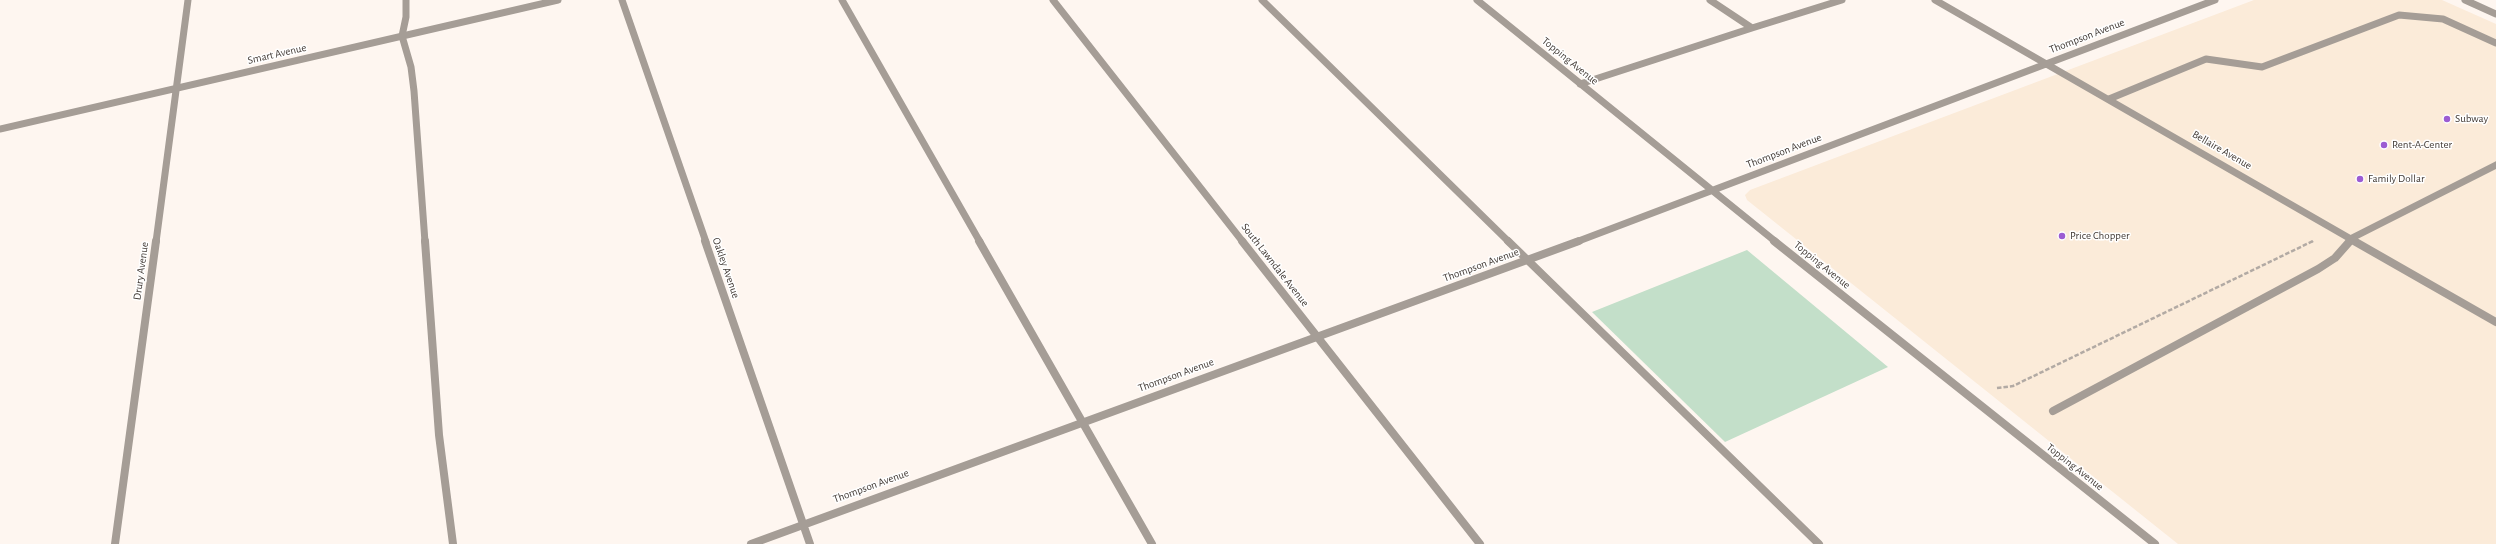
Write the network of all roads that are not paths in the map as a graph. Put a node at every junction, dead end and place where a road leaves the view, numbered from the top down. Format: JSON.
{"nodes":[{"id":1,"x":188,"y":0,"type":"edge"},
{"id":2,"x":406,"y":0,"type":"edge"},
{"id":3,"x":558,"y":0,"type":"edge"},
{"id":4,"x":622,"y":0,"type":"edge"},
{"id":5,"x":842,"y":0,"type":"edge"},
{"id":6,"x":1053,"y":0,"type":"edge"},
{"id":7,"x":1262,"y":0,"type":"edge"},
{"id":8,"x":1477,"y":0,"type":"edge"},
{"id":9,"x":1710,"y":0,"type":"edge"},
{"id":10,"x":1842,"y":0,"type":"edge"},
{"id":11,"x":1935,"y":0,"type":"edge"},
{"id":12,"x":2215,"y":0,"type":"edge"},
{"id":13,"x":2465,"y":0,"type":"edge"},
{"id":14,"x":2496,"y":14,"type":"edge"},
{"id":15,"x":1752,"y":28,"type":"junction"},
{"id":16,"x":402,"y":36,"type":"junction"},
{"id":17,"x":2496,"y":43,"type":"edge"},
{"id":18,"x":2047,"y":64,"type":"junction"},
{"id":19,"x":1580,"y":84,"type":"junction"},
{"id":20,"x":177,"y":88,"type":"junction"},
{"id":21,"x":2109,"y":99,"type":"junction"},
{"id":22,"x":0,"y":129,"type":"edge"},
{"id":23,"x":2496,"y":165,"type":"edge"},
{"id":24,"x":1712,"y":191,"type":"junction"},
{"id":25,"x":2352,"y":238,"type":"junction"},
{"id":26,"x":1528,"y":260,"type":"junction"},
{"id":27,"x":2496,"y":322,"type":"edge"},
{"id":28,"x":1317,"y":337,"type":"junction"},
{"id":29,"x":2053,"y":411,"type":"dead end"},
{"id":30,"x":1082,"y":420,"type":"junction"},
{"id":31,"x":803,"y":525,"type":"junction"},
{"id":32,"x":115,"y":544,"type":"edge"},
{"id":33,"x":453,"y":544,"type":"edge"},
{"id":34,"x":751,"y":544,"type":"edge"},
{"id":35,"x":810,"y":544,"type":"edge"},
{"id":36,"x":1152,"y":544,"type":"edge"},
{"id":37,"x":1480,"y":544,"type":"edge"},
{"id":38,"x":1819,"y":544,"type":"edge"},
{"id":39,"x":2155,"y":544,"type":"edge"}],
"edges":[{"from":1,"to":20,"type":"street","name":"Drury Avenue"},
{"from":2,"to":16,"type":"street"},
{"from":3,"to":16,"type":"street","name":"Smart Avenue"},
{"from":4,"to":31,"type":"street","name":"Oakley Avenue"},
{"from":5,"to":30,"type":"street"},
{"from":6,"to":28,"type":"street","name":"South Lawndale Avenue"},
{"from":7,"to":26,"type":"street"},
{"from":8,"to":19,"type":"street","name":"Topping Avenue"},
{"from":9,"to":15,"type":"street"},
{"from":10,"to":15,"type":"street"},
{"from":11,"to":18,"type":"street","name":"Bellaire Avenue"},
{"from":12,"to":18,"type":"street","name":"Thompson Avenue"},
{"from":13,"to":14,"type":"street"},
{"from":15,"to":19,"type":"street"},
{"from":16,"to":20,"type":"street","name":"Smart Avenue"},
{"from":16,"to":33,"type":"street"},
{"from":17,"to":21,"type":"street"},
{"from":18,"to":21,"type":"street","name":"Bellaire Avenue"},
{"from":18,"to":24,"type":"street","name":"Thompson Avenue"},
{"from":19,"to":24,"type":"street","name":"Topping Avenue"},
{"from":20,"to":22,"type":"street","name":"Smart Avenue"},
{"from":20,"to":32,"type":"street","name":"Drury Avenue"},
{"from":21,"to":25,"type":"street","name":"Bellaire Avenue"},
{"from":23,"to":25,"type":"street"},
{"from":24,"to":26,"type":"street","name":"Thompson Avenue"},
{"from":24,"to":39,"type":"street","name":"Topping Avenue"},
{"from":25,"to":27,"type":"street","name":"Bellaire Avenue"},
{"from":25,"to":29,"type":"street"},
{"from":26,"to":28,"type":"street","name":"Thompson Avenue"},
{"from":26,"to":38,"type":"street"},
{"from":28,"to":30,"type":"street","name":"Thompson Avenue"},
{"from":28,"to":37,"type":"street","name":"South Lawndale Avenue"},
{"from":30,"to":31,"type":"street","name":"Thompson Avenue"},
{"from":30,"to":36,"type":"street"},
{"from":31,"to":34,"type":"street","name":"Thompson Avenue"},
{"from":31,"to":35,"type":"street","name":"Oakley Avenue"}]}
